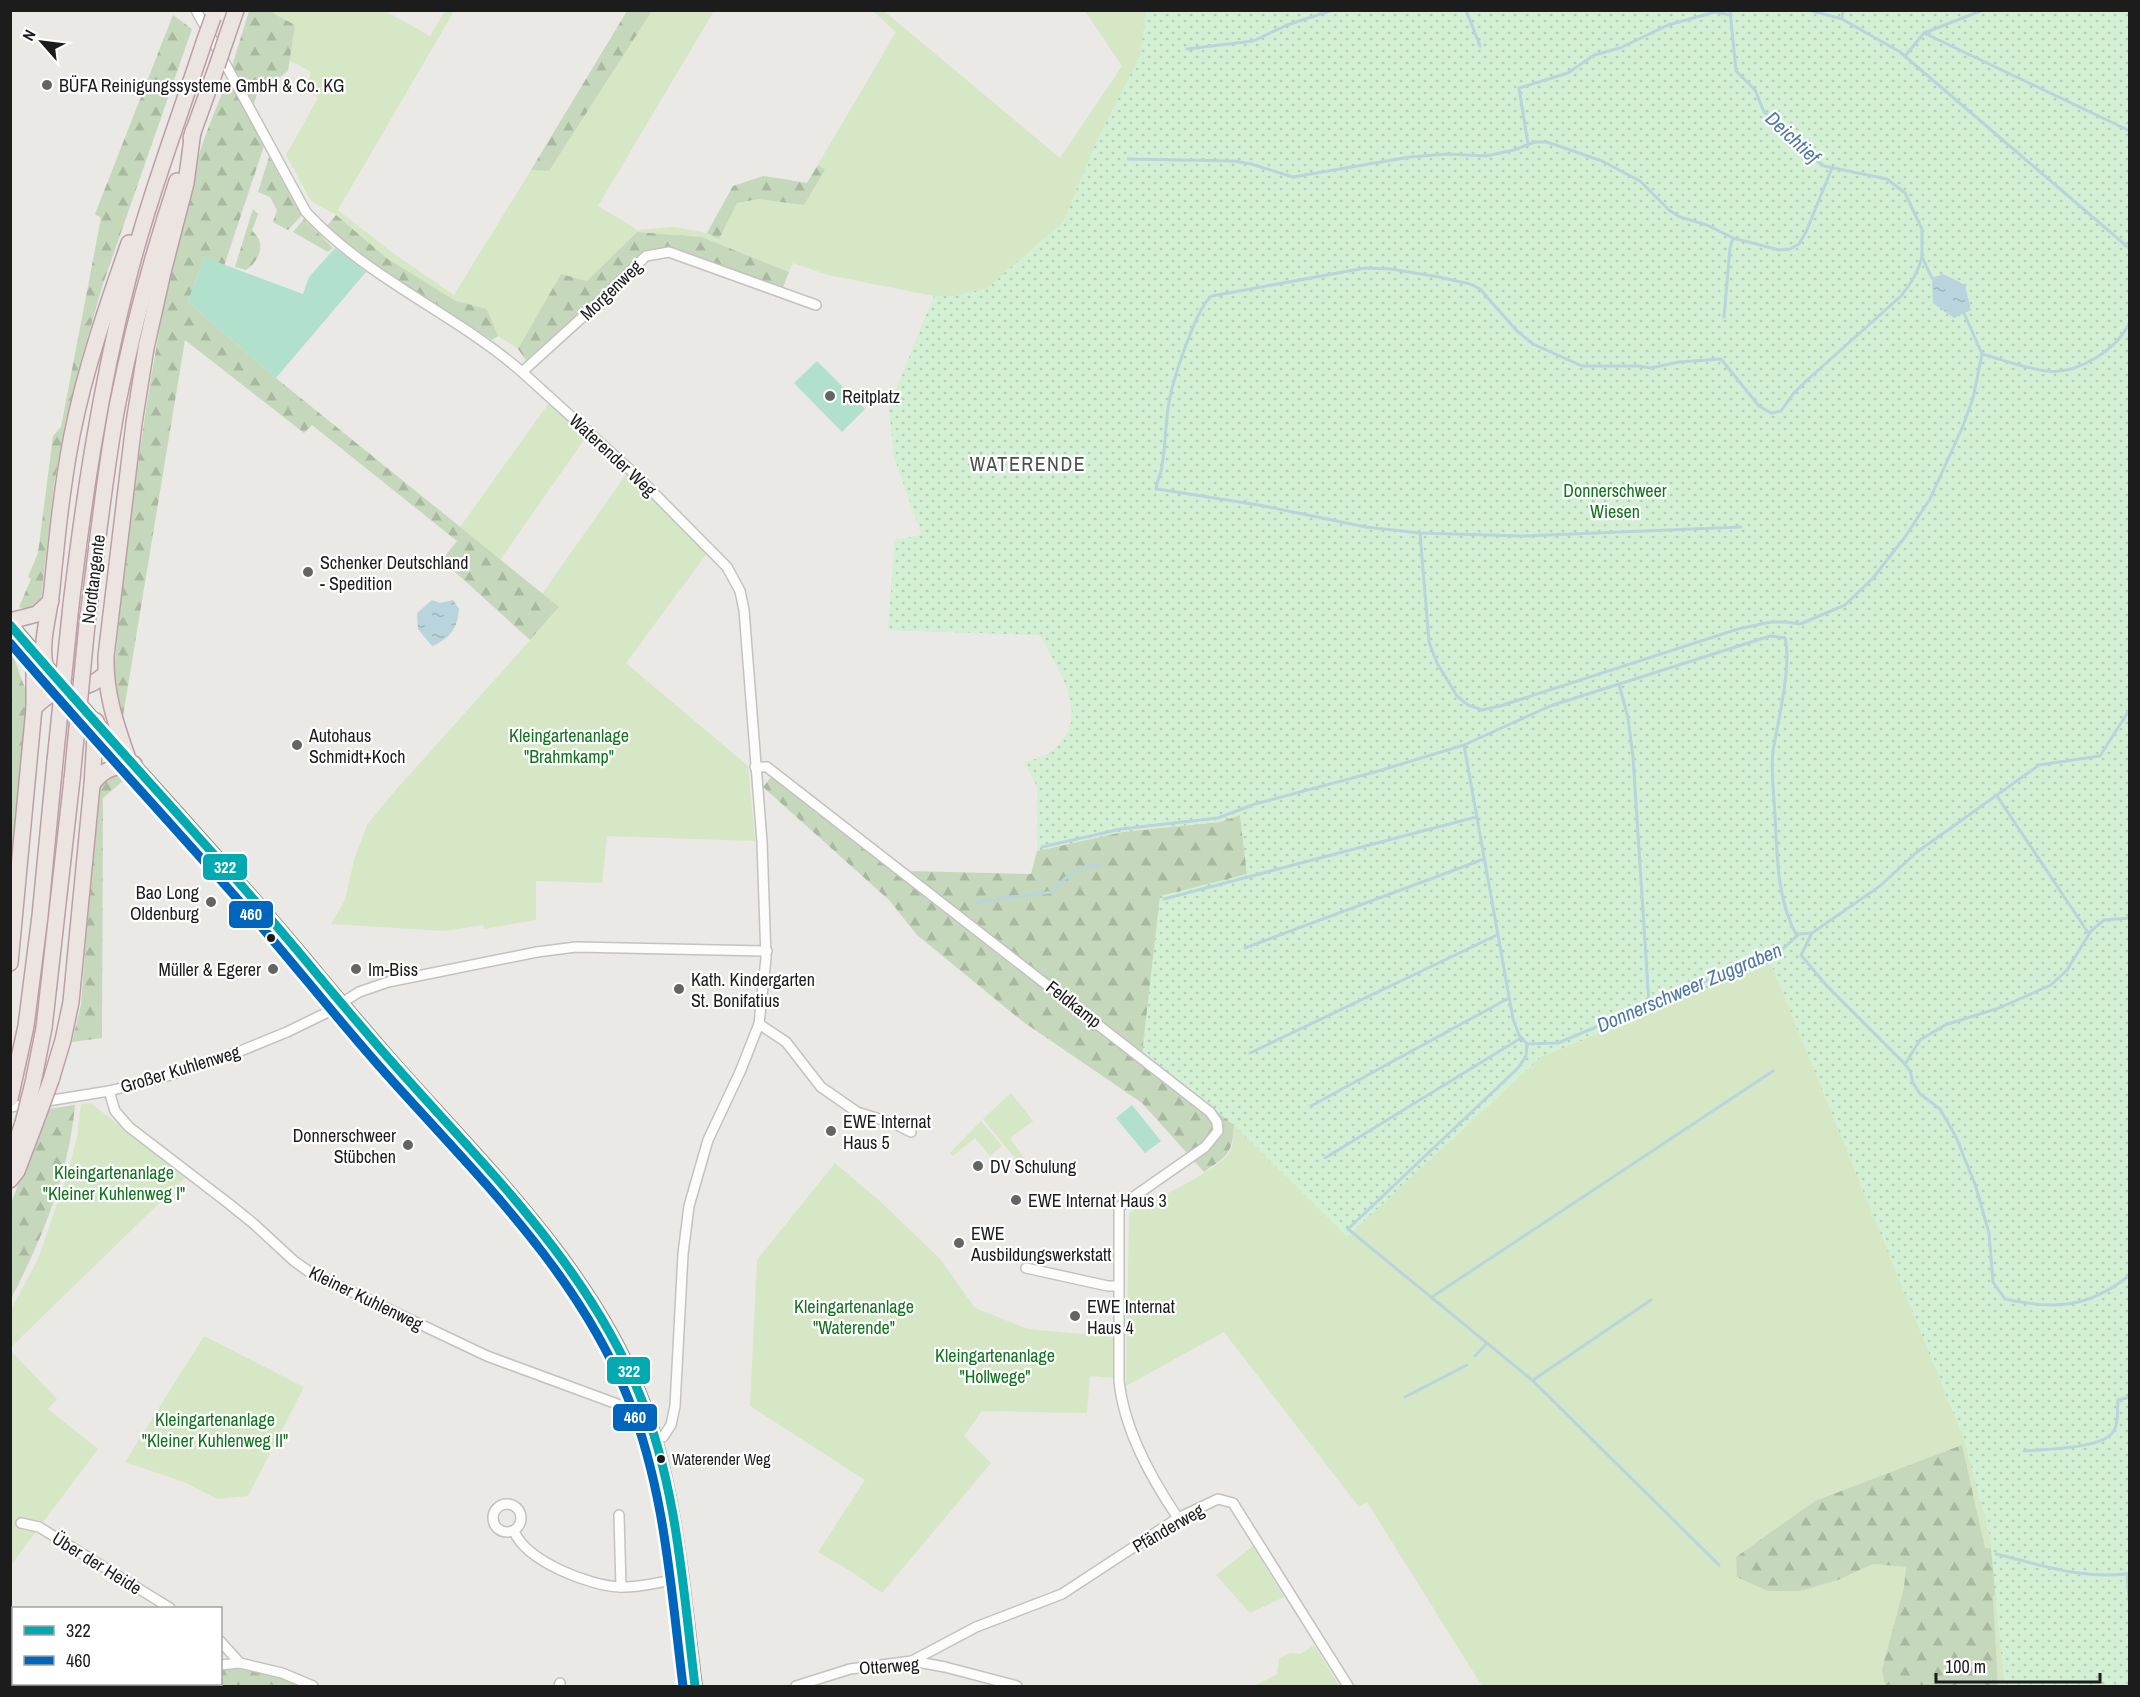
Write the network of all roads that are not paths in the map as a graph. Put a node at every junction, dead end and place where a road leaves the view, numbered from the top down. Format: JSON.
{"nodes":[{"id":1,"x":196,"y":10,"type":"edge"},
{"id":2,"x":236,"y":10,"type":"edge"},
{"id":3,"x":214,"y":14,"type":"edge"},
{"id":4,"x":177,"y":127,"type":"junction"},
{"id":5,"x":194,"y":131,"type":"junction"},
{"id":6,"x":816,"y":305,"type":"dead end"},
{"id":7,"x":522,"y":372,"type":"junction"},
{"id":8,"x":51,"y":601,"type":"junction"},
{"id":9,"x":10,"y":622,"type":"edge"},
{"id":10,"x":34,"y":652,"type":"junction"},
{"id":11,"x":45,"y":665,"type":"junction"},
{"id":12,"x":105,"y":674,"type":"junction"},
{"id":13,"x":68,"y":689,"type":"junction"},
{"id":14,"x":34,"y":708,"type":"junction"},
{"id":15,"x":96,"y":721,"type":"junction"},
{"id":16,"x":130,"y":760,"type":"junction"},
{"id":17,"x":755,"y":767,"type":"junction"},
{"id":18,"x":92,"y":785,"type":"junction"},
{"id":19,"x":767,"y":951,"type":"junction"},
{"id":20,"x":10,"y":963,"type":"edge"},
{"id":21,"x":341,"y":1004,"type":"junction"},
{"id":22,"x":759,"y":1024,"type":"junction"},
{"id":23,"x":110,"y":1091,"type":"junction"},
{"id":24,"x":12,"y":1092,"type":"edge"},
{"id":25,"x":10,"y":1107,"type":"edge"},
{"id":26,"x":29,"y":1122,"type":"junction"},
{"id":27,"x":911,"y":1132,"type":"dead end"},
{"id":28,"x":10,"y":1160,"type":"edge"},
{"id":29,"x":10,"y":1180,"type":"edge"},
{"id":30,"x":1026,"y":1268,"type":"dead end"},
{"id":31,"x":1118,"y":1286,"type":"junction"},
{"id":32,"x":643,"y":1405,"type":"junction"},
{"id":33,"x":655,"y":1439,"type":"junction"},
{"id":34,"x":619,"y":1515,"type":"dead end"},
{"id":35,"x":1178,"y":1518,"type":"junction"},
{"id":36,"x":21,"y":1523,"type":"dead end"},
{"id":37,"x":514,"y":1531,"type":"dead end"},
{"id":38,"x":681,"y":1579,"type":"junction"},
{"id":39,"x":621,"y":1587,"type":"junction"},
{"id":40,"x":168,"y":1607,"type":"edge"},
{"id":41,"x":222,"y":1643,"type":"edge"},
{"id":42,"x":912,"y":1661,"type":"junction"},
{"id":43,"x":240,"y":1663,"type":"junction"},
{"id":44,"x":222,"y":1665,"type":"edge"},
{"id":45,"x":313,"y":1686,"type":"edge"},
{"id":46,"x":695,"y":1686,"type":"edge"},
{"id":47,"x":796,"y":1686,"type":"edge"},
{"id":48,"x":1017,"y":1686,"type":"edge"},
{"id":49,"x":1348,"y":1686,"type":"edge"}],
"edges":[{"from":1,"to":7,"type":"street","name":"Waterender Weg"},
{"from":2,"to":5,"type":"highway","name":"Nordtangente","bridge":true},
{"from":3,"to":4,"type":"highway","name":"Nordtangente","bridge":true},
{"from":4,"to":8,"type":"highway"},
{"from":4,"to":24,"type":"highway","name":"Nordtangente","bridge":true},
{"from":5,"to":12,"type":"highway"},
{"from":5,"to":26,"type":"highway","name":"Nordtangente","bridge":true},
{"from":6,"to":7,"type":"street","name":"Morgenweg"},
{"from":7,"to":17,"type":"street","name":"Waterender Weg"},
{"from":8,"to":9,"type":"highway"},
{"from":8,"to":11,"type":"highway"},
{"from":9,"to":10,"type":"main road"},
{"from":10,"to":11,"type":"main road"},
{"from":10,"to":14,"type":"highway"},
{"from":11,"to":13,"type":"main road"},
{"from":12,"to":13,"type":"highway"},
{"from":12,"to":16,"type":"highway"},
{"from":13,"to":14,"type":"highway"},
{"from":13,"to":15,"type":"main road"},
{"from":14,"to":20,"type":"highway"},
{"from":15,"to":16,"type":"main road"},
{"from":15,"to":18,"type":"highway"},
{"from":16,"to":18,"type":"highway"},
{"from":16,"to":21,"type":"main road"},
{"from":17,"to":19,"type":"street","name":"Waterender Weg"},
{"from":17,"to":31,"type":"street","name":"Feldkamp"},
{"from":18,"to":26,"type":"highway","bridge":true},
{"from":19,"to":21,"type":"street","name":"Großer Kuhlenweg"},
{"from":19,"to":22,"type":"street","name":"Waterender Weg"},
{"from":21,"to":23,"type":"street","name":"Großer Kuhlenweg"},
{"from":21,"to":32,"type":"main road"},
{"from":22,"to":27,"type":"street"},
{"from":22,"to":33,"type":"street","name":"Waterender Weg"},
{"from":23,"to":25,"type":"street","name":"Großer Kuhlenweg"},
{"from":23,"to":32,"type":"street","name":"Kleiner Kuhlenweg"},
{"from":26,"to":28,"type":"highway","name":"Nordtangente"},
{"from":26,"to":29,"type":"highway"},
{"from":30,"to":31,"type":"street"},
{"from":31,"to":35,"type":"street","name":"Feldkamp"},
{"from":32,"to":33,"type":"main road"},
{"from":33,"to":38,"type":"main road"},
{"from":34,"to":39,"type":"street"},
{"from":35,"to":42,"type":"street","name":"Pfänderweg"},
{"from":35,"to":49,"type":"street","name":"Pfänderweg"},
{"from":36,"to":40,"type":"street","name":"Über der Heide"},
{"from":37,"to":39,"type":"street"},
{"from":38,"to":39,"type":"street"},
{"from":38,"to":46,"type":"main road"},
{"from":41,"to":43,"type":"street"},
{"from":42,"to":47,"type":"street","name":"Otterweg"},
{"from":42,"to":48,"type":"street","name":"Otterweg"},
{"from":43,"to":44,"type":"street"},
{"from":43,"to":45,"type":"street"}]}
